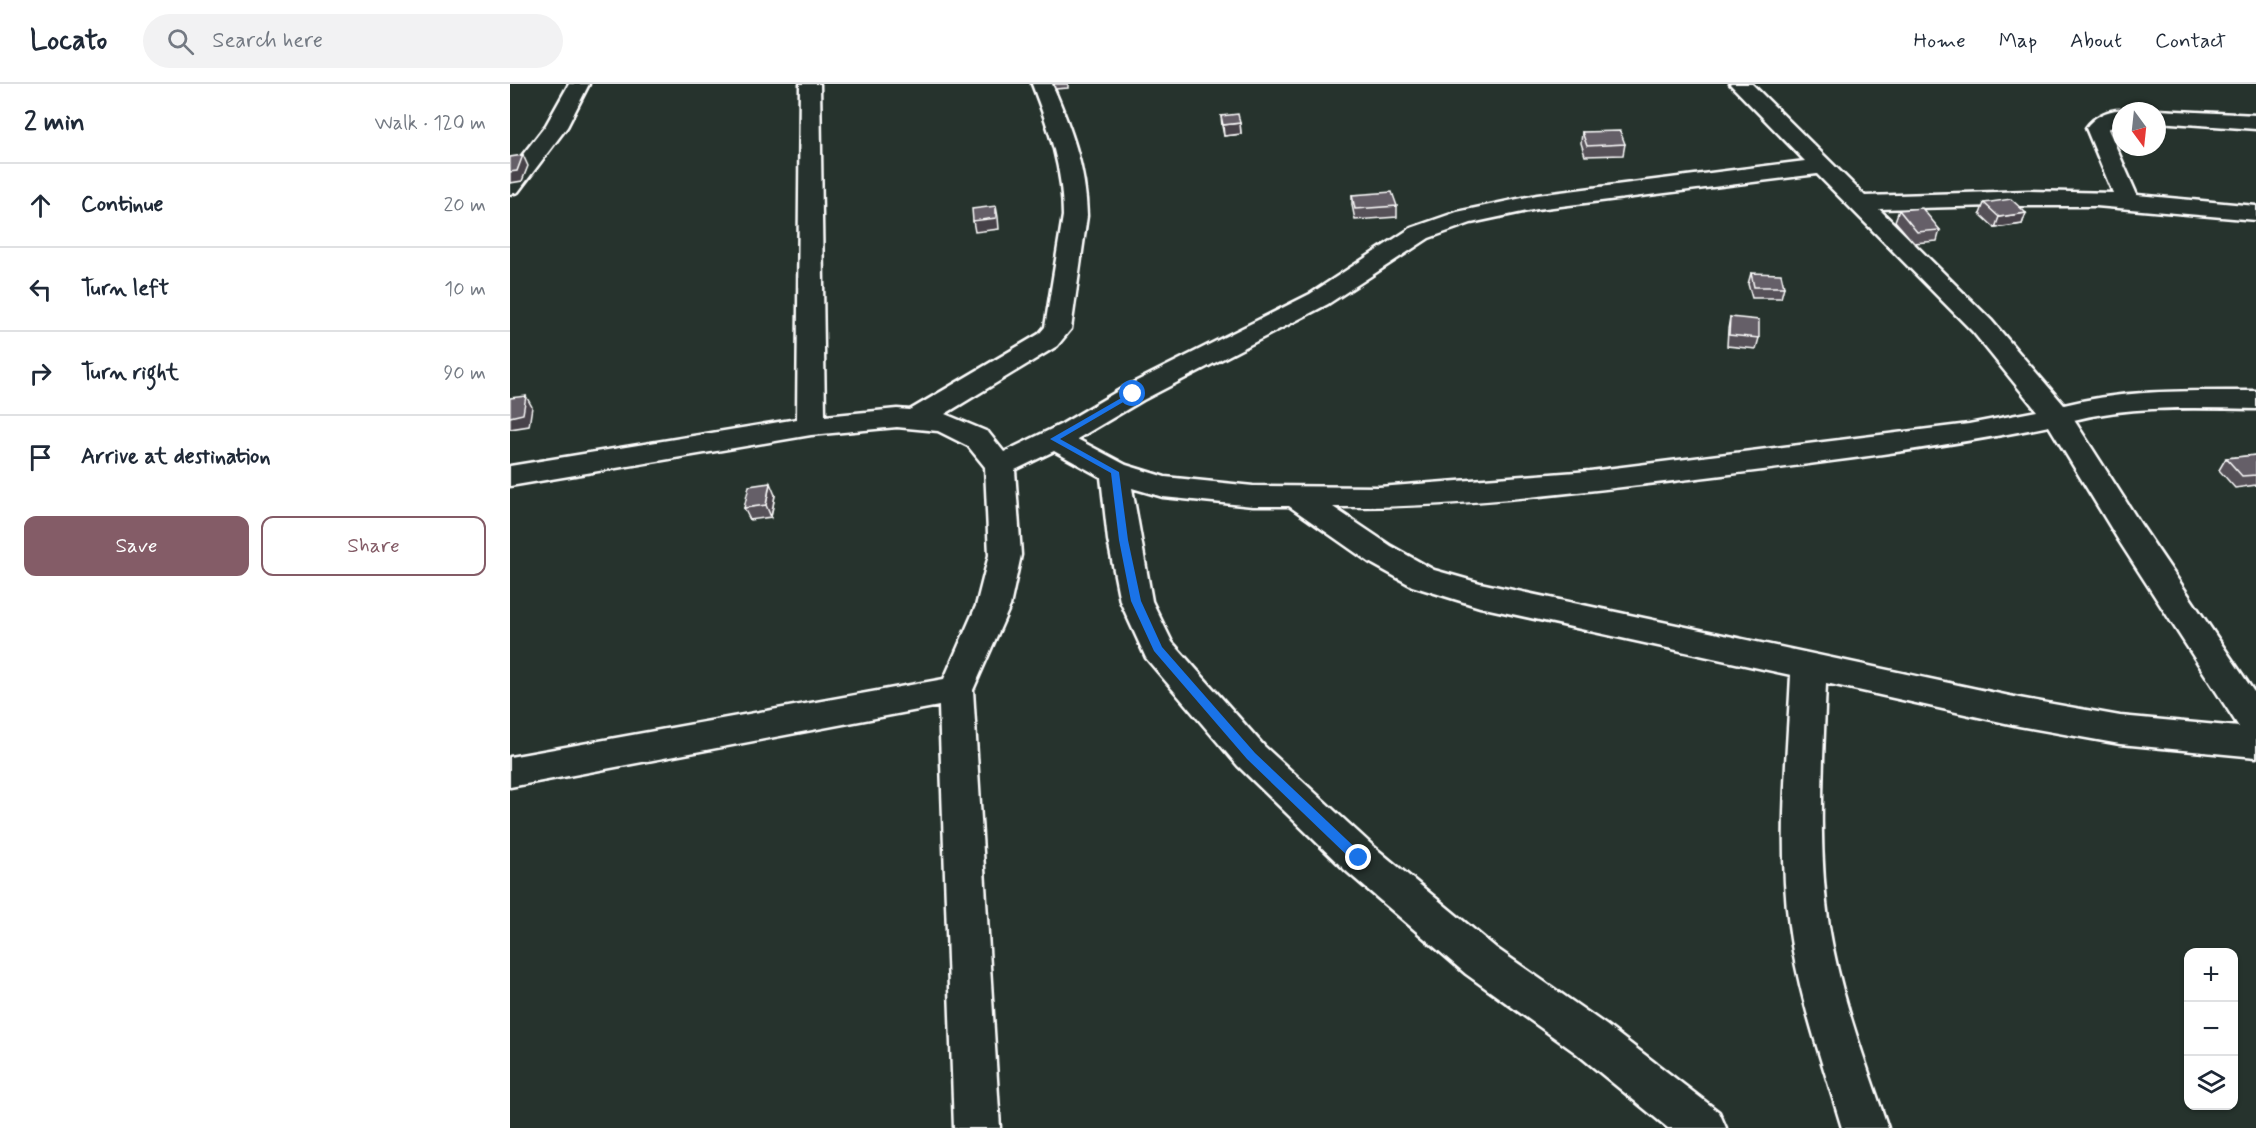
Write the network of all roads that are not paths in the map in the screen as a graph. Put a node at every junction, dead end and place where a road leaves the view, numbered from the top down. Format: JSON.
{"nodes":[{"id":1,"x":579,"y":84,"type":"edge"},
{"id":2,"x":810,"y":84,"type":"edge"},
{"id":3,"x":1042,"y":84,"type":"edge"},
{"id":4,"x":1740,"y":84,"type":"edge"},
{"id":5,"x":2166,"y":117,"type":"edge"},
{"id":6,"x":2112,"y":119,"type":"edge"},
{"id":7,"x":2256,"y":122,"type":"edge"},
{"id":8,"x":1823,"y":166,"type":"junction"},
{"id":9,"x":510,"y":187,"type":"edge"},
{"id":10,"x":2128,"y":201,"type":"junction"},
{"id":11,"x":1860,"y":203,"type":"junction"},
{"id":12,"x":2256,"y":213,"type":"edge"},
{"id":13,"x":2256,"y":400,"type":"edge"},
{"id":14,"x":2057,"y":416,"type":"junction"},
{"id":15,"x":915,"y":420,"type":"junction"},
{"id":16,"x":811,"y":426,"type":"junction"},
{"id":17,"x":1054,"y":439,"type":"junction"},
{"id":18,"x":1000,"y":466,"type":"junction"},
{"id":19,"x":1115,"y":472,"type":"junction"},
{"id":20,"x":510,"y":476,"type":"edge"},
{"id":21,"x":1297,"y":496,"type":"junction"},
{"id":22,"x":1809,"y":666,"type":"junction"},
{"id":23,"x":956,"y":690,"type":"junction"},
{"id":24,"x":2255,"y":725,"type":"edge"},
{"id":25,"x":510,"y":772,"type":"edge"},
{"id":26,"x":977,"y":1128,"type":"edge"},
{"id":27,"x":1703,"y":1128,"type":"edge"},
{"id":28,"x":1865,"y":1128,"type":"edge"}],
"edges":[{"from":1,"to":9,"type":"street"},
{"from":2,"to":16,"type":"street"},
{"from":3,"to":15,"type":"street"},
{"from":4,"to":8,"type":"street"},
{"from":5,"to":7,"type":"street"},
{"from":6,"to":10,"type":"street"},
{"from":8,"to":11,"type":"street"},
{"from":8,"to":17,"type":"street"},
{"from":10,"to":11,"type":"street"},
{"from":10,"to":12,"type":"street"},
{"from":11,"to":14,"type":"street"},
{"from":13,"to":14,"type":"street"},
{"from":14,"to":21,"type":"street"},
{"from":14,"to":24,"type":"street"},
{"from":15,"to":16,"type":"street"},
{"from":15,"to":18,"type":"street"},
{"from":16,"to":20,"type":"street"},
{"from":17,"to":18,"type":"street"},
{"from":17,"to":19,"type":"street"},
{"from":18,"to":23,"type":"street"},
{"from":19,"to":21,"type":"street"},
{"from":19,"to":27,"type":"street"},
{"from":21,"to":22,"type":"street"},
{"from":22,"to":24,"type":"street"},
{"from":22,"to":28,"type":"street"},
{"from":23,"to":25,"type":"street"},
{"from":23,"to":26,"type":"street"}]}
